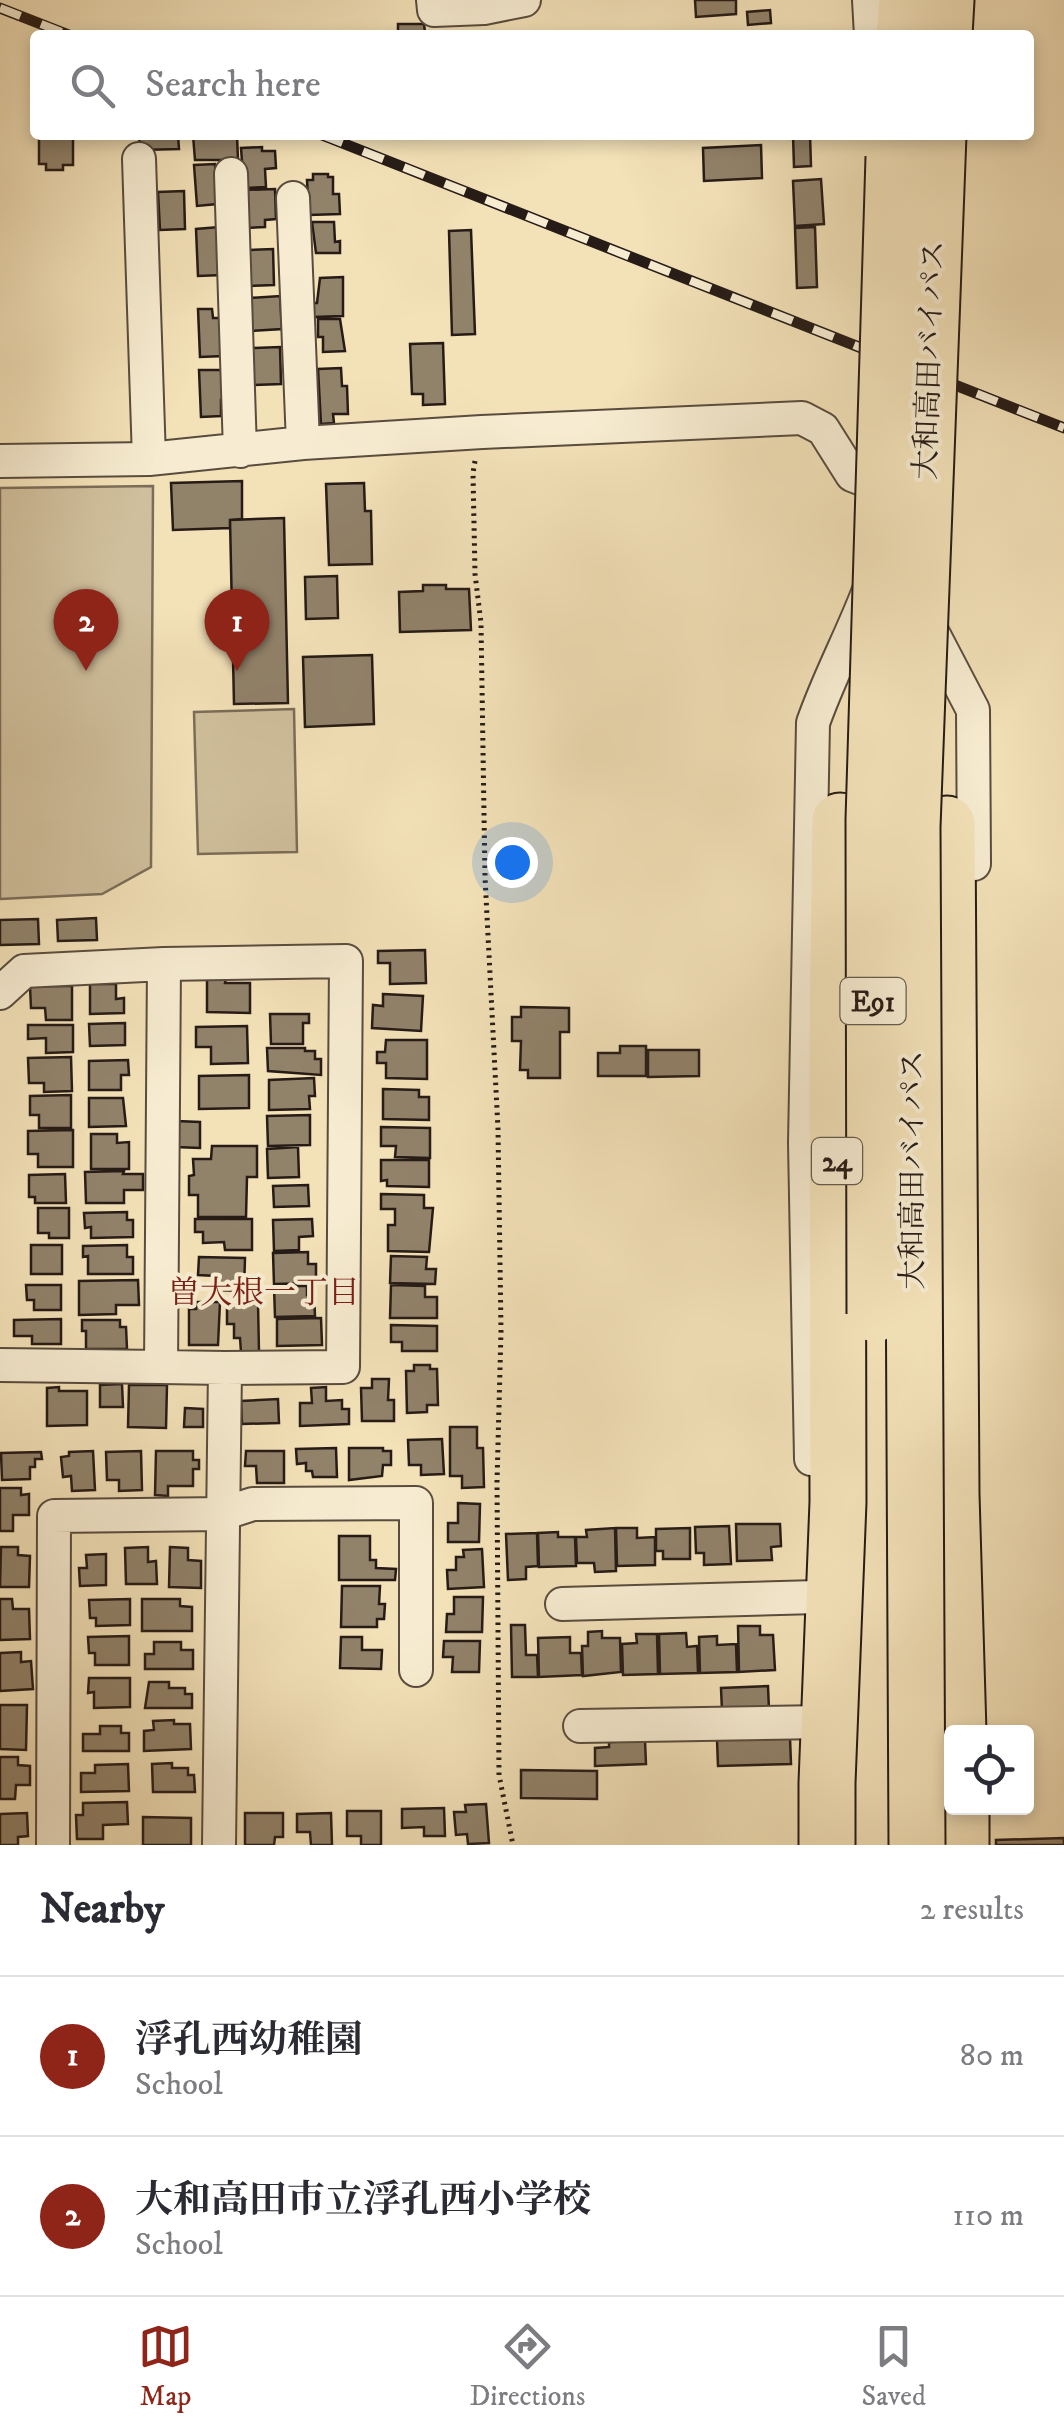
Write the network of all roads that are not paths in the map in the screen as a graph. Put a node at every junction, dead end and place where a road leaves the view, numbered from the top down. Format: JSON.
{"nodes":[{"id":1,"x":433,"y":0,"type":"edge"},
{"id":2,"x":524,"y":0,"type":"edge"},
{"id":3,"x":869,"y":0,"type":"edge"},
{"id":4,"x":907,"y":0,"type":"edge"},
{"id":5,"x":946,"y":0,"type":"edge"},
{"id":6,"x":970,"y":0,"type":"edge"},
{"id":7,"x":871,"y":30,"type":"edge"},
{"id":8,"x":904,"y":30,"type":"edge"},
{"id":9,"x":944,"y":30,"type":"edge"},
{"id":10,"x":967,"y":30,"type":"edge"},
{"id":11,"x":911,"y":140,"type":"edge"},
{"id":12,"x":911,"y":140,"type":"edge"},
{"id":13,"x":911,"y":140,"type":"edge"},
{"id":14,"x":911,"y":140,"type":"edge"},
{"id":15,"x":911,"y":140,"type":"edge"},
{"id":16,"x":139,"y":159,"type":"dead end"},
{"id":17,"x":230,"y":174,"type":"dead end"},
{"id":18,"x":293,"y":198,"type":"dead end"},
{"id":19,"x":934,"y":206,"type":"junction"},
{"id":20,"x":913,"y":259,"type":"junction"},
{"id":21,"x":303,"y":444,"type":"junction"},
{"id":22,"x":240,"y":452,"type":"junction"},
{"id":23,"x":150,"y":458,"type":"junction"},
{"id":24,"x":0,"y":461,"type":"edge"},
{"id":25,"x":900,"y":482,"type":"junction"},
{"id":26,"x":164,"y":964,"type":"junction"},
{"id":27,"x":0,"y":993,"type":"edge"},
{"id":28,"x":0,"y":1365,"type":"edge"},
{"id":29,"x":162,"y":1368,"type":"junction"},
{"id":30,"x":225,"y":1368,"type":"junction"},
{"id":31,"x":222,"y":1514,"type":"junction"},
{"id":32,"x":817,"y":1597,"type":"junction"},
{"id":33,"x":562,"y":1604,"type":"dead end"},
{"id":34,"x":416,"y":1670,"type":"dead end"},
{"id":35,"x":823,"y":1722,"type":"junction"},
{"id":36,"x":961,"y":1725,"type":"edge"},
{"id":37,"x":961,"y":1725,"type":"edge"},
{"id":38,"x":580,"y":1726,"type":"dead end"},
{"id":39,"x":826,"y":1782,"type":"junction"},
{"id":40,"x":960,"y":1815,"type":"edge"},
{"id":41,"x":54,"y":1845,"type":"edge"},
{"id":42,"x":219,"y":1845,"type":"edge"},
{"id":43,"x":827,"y":1845,"type":"edge"},
{"id":44,"x":881,"y":1845,"type":"edge"},
{"id":45,"x":918,"y":1845,"type":"edge"},
{"id":46,"x":961,"y":1845,"type":"edge"}],
"edges":[{"from":1,"to":2,"type":"street"},
{"from":3,"to":7,"type":"street"},
{"from":4,"to":8,"type":"highway"},
{"from":5,"to":9,"type":"highway"},
{"from":6,"to":10,"type":"street"},
{"from":11,"to":19,"type":"highway","name":"大和高田バイパス","number":"E91","bridge":true},
{"from":12,"to":20,"type":"street"},
{"from":13,"to":20,"type":"street"},
{"from":14,"to":39,"type":"highway","number":"24","bridge":true},
{"from":15,"to":44,"type":"highway","name":"大和高田バイパス","number":"E91","bridge":true},
{"from":16,"to":23,"type":"street"},
{"from":17,"to":22,"type":"street"},
{"from":18,"to":21,"type":"street"},
{"from":19,"to":36,"type":"highway","bridge":true},
{"from":19,"to":45,"type":"highway","name":"大和高田バイパス","number":"E91","bridge":true},
{"from":20,"to":25,"type":"street"},
{"from":21,"to":22,"type":"street"},
{"from":21,"to":25,"type":"street"},
{"from":22,"to":23,"type":"street"},
{"from":23,"to":24,"type":"street"},
{"from":25,"to":32,"type":"street"},
{"from":25,"to":37,"type":"street"},
{"from":26,"to":27,"type":"street"},
{"from":26,"to":29,"type":"street"},
{"from":26,"to":30,"type":"street"},
{"from":28,"to":29,"type":"street"},
{"from":29,"to":30,"type":"street"},
{"from":30,"to":31,"type":"street"},
{"from":31,"to":34,"type":"street"},
{"from":31,"to":41,"type":"street"},
{"from":31,"to":42,"type":"street"},
{"from":32,"to":33,"type":"street"},
{"from":32,"to":35,"type":"street"},
{"from":35,"to":38,"type":"street"},
{"from":35,"to":39,"type":"street"},
{"from":39,"to":43,"type":"highway","number":"24"},
{"from":40,"to":46,"type":"highway"}]}
